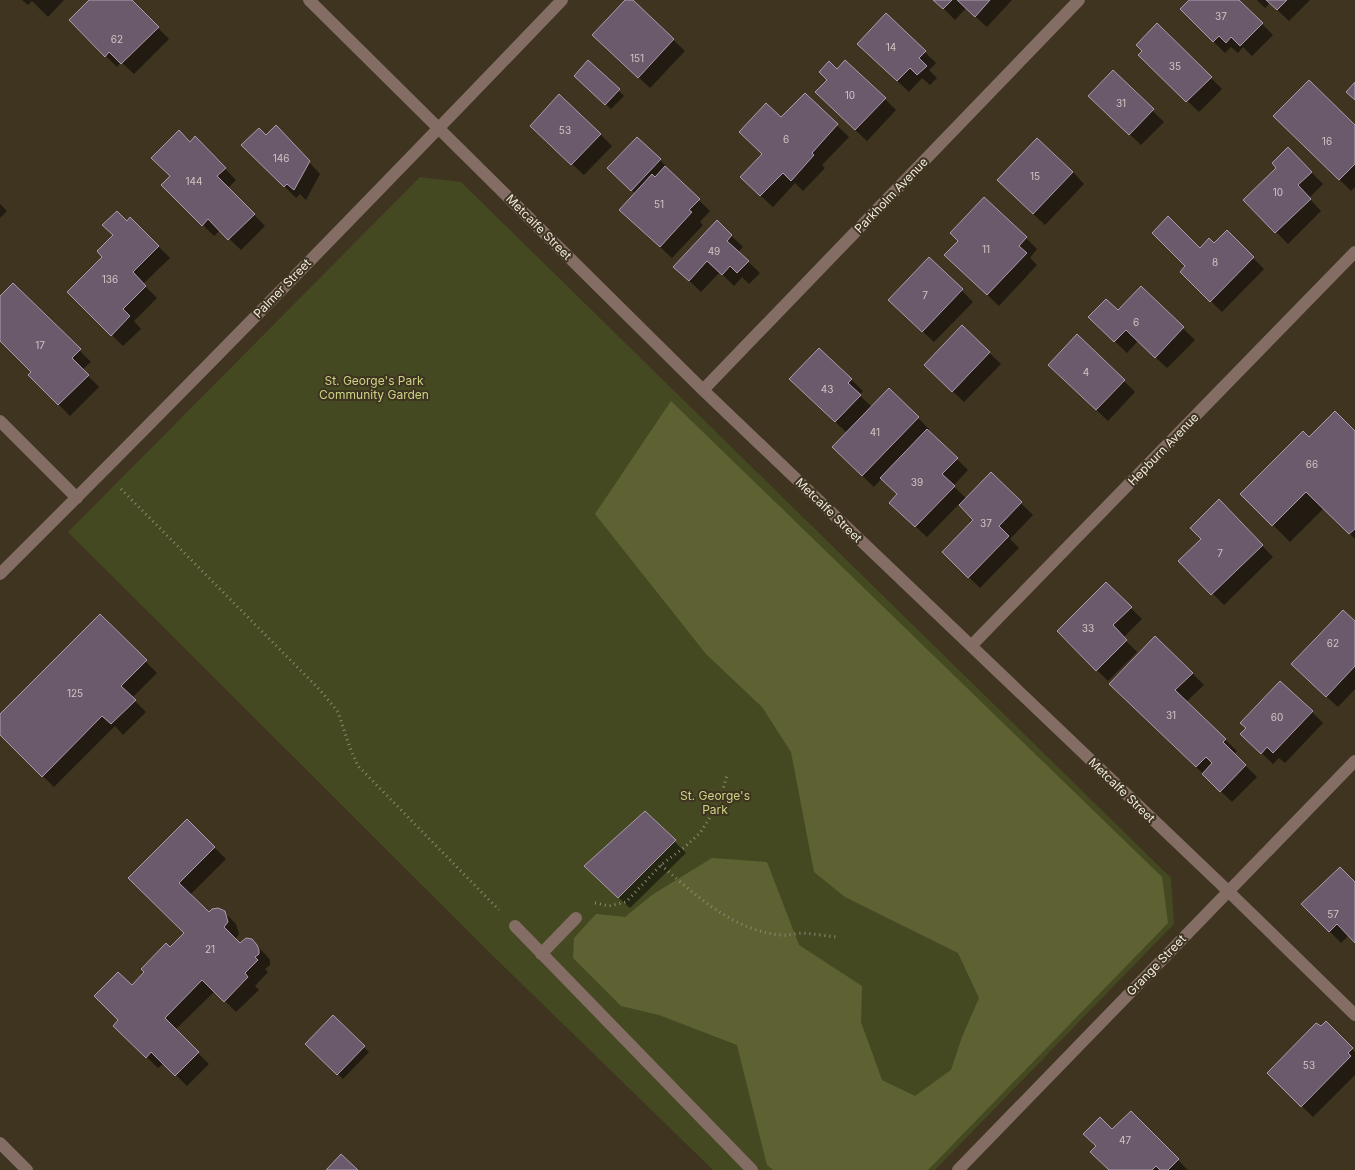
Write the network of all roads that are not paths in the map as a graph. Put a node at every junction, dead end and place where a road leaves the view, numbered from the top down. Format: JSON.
{"nodes":[{"id":1,"x":309,"y":0,"type":"edge"},
{"id":2,"x":562,"y":0,"type":"edge"},
{"id":3,"x":1079,"y":0,"type":"edge"},
{"id":4,"x":439,"y":128,"type":"junction"},
{"id":5,"x":1355,"y":252,"type":"edge"},
{"id":6,"x":703,"y":390,"type":"junction"},
{"id":7,"x":0,"y":421,"type":"edge"},
{"id":8,"x":77,"y":498,"type":"junction"},
{"id":9,"x":0,"y":574,"type":"edge"},
{"id":10,"x":971,"y":646,"type":"junction"},
{"id":11,"x":1355,"y":761,"type":"edge"},
{"id":12,"x":1228,"y":890,"type":"junction"},
{"id":13,"x":576,"y":918,"type":"road end"},
{"id":14,"x":515,"y":926,"type":"road end"},
{"id":15,"x":541,"y":954,"type":"junction"},
{"id":16,"x":1355,"y":1015,"type":"edge"},
{"id":17,"x":0,"y":1144,"type":"edge"},
{"id":18,"x":966,"y":1168,"type":"edge"},
{"id":19,"x":26,"y":1170,"type":"edge"},
{"id":20,"x":752,"y":1170,"type":"edge"}],
"edges":[{"from":1,"to":4,"type":"street","name":"Metcalfe Street"},
{"from":2,"to":4,"type":"street","name":"Palmer Street"},
{"from":3,"to":6,"type":"street","name":"Parkholm Avenue"},
{"from":4,"to":6,"type":"street","name":"Metcalfe Street"},
{"from":4,"to":8,"type":"street","name":"Palmer Street"},
{"from":5,"to":10,"type":"street","name":"Hepburn Avenue"},
{"from":6,"to":10,"type":"street","name":"Metcalfe Street"},
{"from":7,"to":8,"type":"street"},
{"from":8,"to":9,"type":"street","name":"Palmer Street"},
{"from":10,"to":12,"type":"street","name":"Metcalfe Street"},
{"from":11,"to":12,"type":"street","name":"Grange Street"},
{"from":12,"to":16,"type":"street","name":"Metcalfe Street"},
{"from":12,"to":18,"type":"street","name":"Grange Street"},
{"from":13,"to":15,"type":"street"},
{"from":14,"to":15,"type":"street"},
{"from":15,"to":20,"type":"street"},
{"from":17,"to":19,"type":"street"}]}
